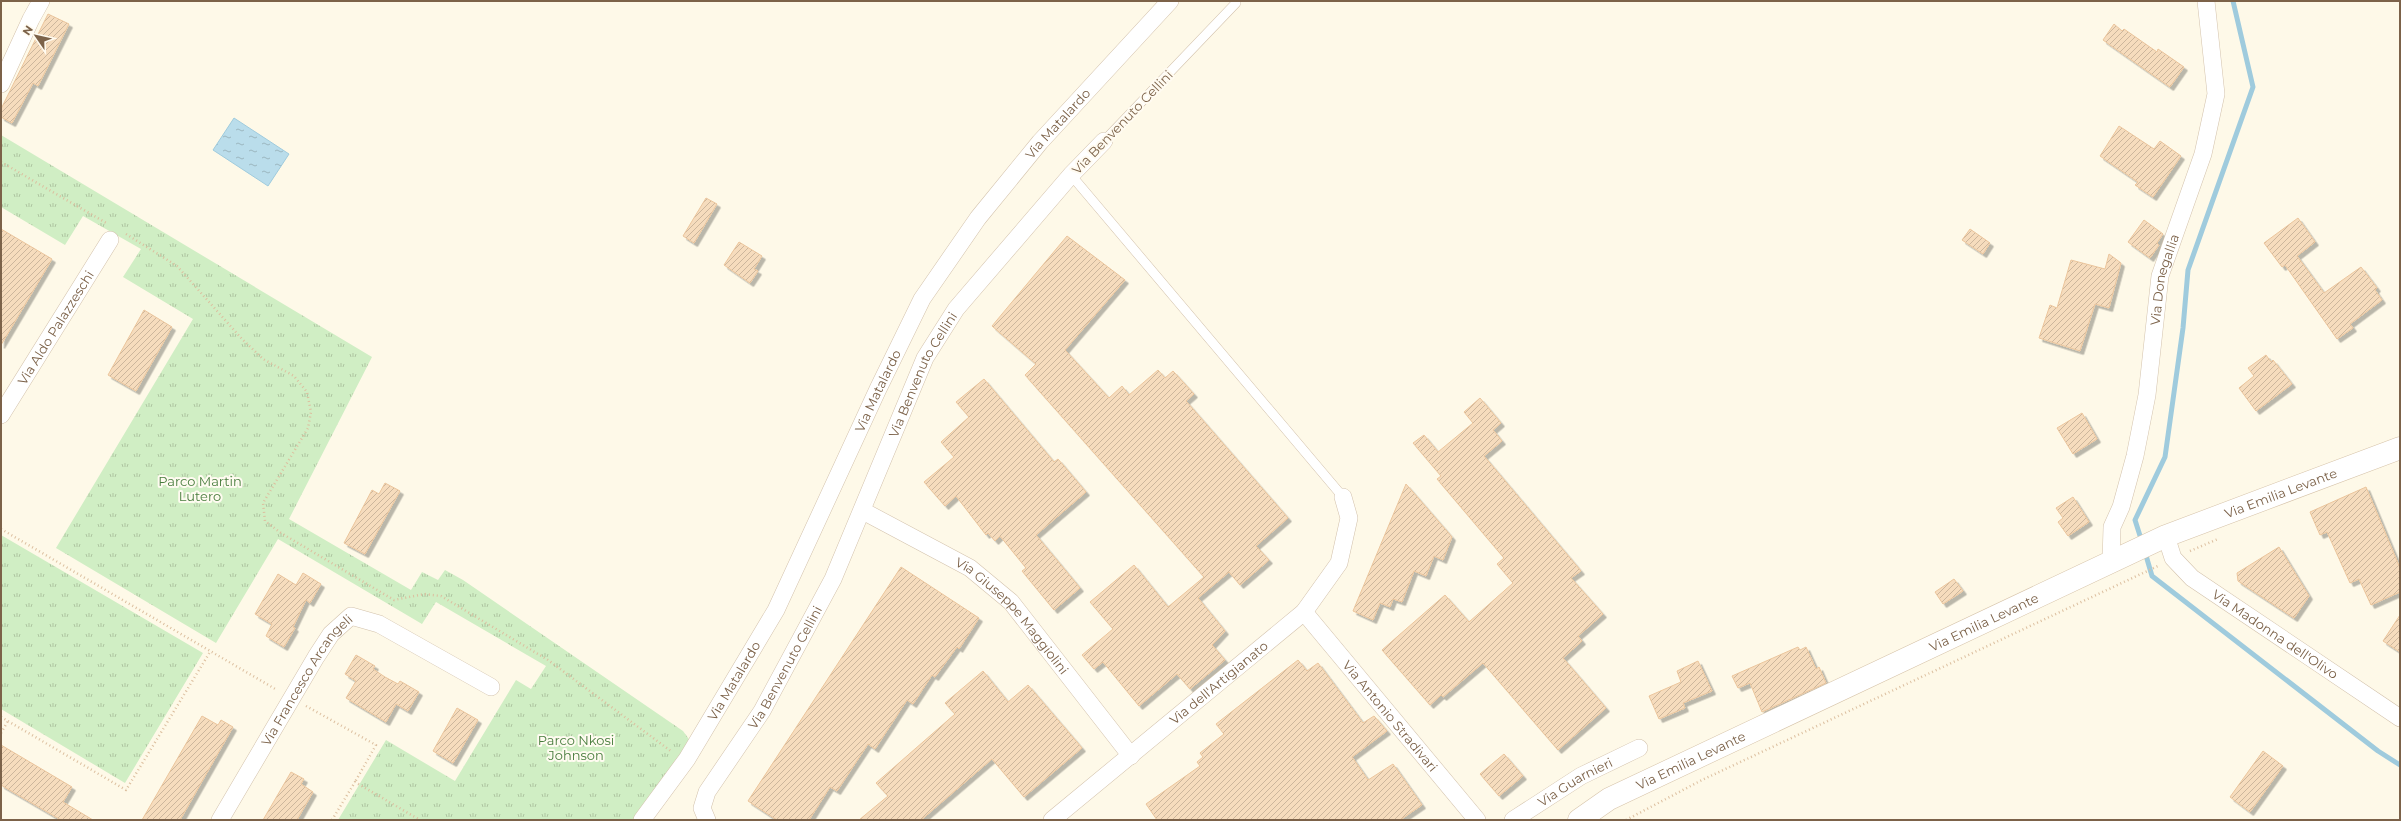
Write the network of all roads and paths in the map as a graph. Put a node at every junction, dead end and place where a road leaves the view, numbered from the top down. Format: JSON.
{"nodes":[{"id":1,"x":41,"y":1,"type":"edge"},
{"id":2,"x":1170,"y":1,"type":"edge"},
{"id":3,"x":2206,"y":1,"type":"edge"},
{"id":4,"x":1236,"y":3,"type":"dead end"},
{"id":5,"x":1,"y":84,"type":"edge"},
{"id":6,"x":1104,"y":141,"type":"joint"},
{"id":7,"x":1,"y":162,"type":"edge"},
{"id":8,"x":1071,"y":175,"type":"junction"},
{"id":9,"x":114,"y":232,"type":"junction"},
{"id":10,"x":1,"y":416,"type":"edge"},
{"id":11,"x":2400,"y":448,"type":"edge"},
{"id":12,"x":1343,"y":497,"type":"joint"},
{"id":13,"x":863,"y":511,"type":"junction"},
{"id":14,"x":1,"y":530,"type":"edge"},
{"id":15,"x":2225,"y":536,"type":"dead end"},
{"id":16,"x":2160,"y":538,"type":"junction"},
{"id":17,"x":2173,"y":558,"type":"junction"},
{"id":18,"x":2116,"y":559,"type":"junction"},
{"id":19,"x":1304,"y":612,"type":"junction"},
{"id":20,"x":491,"y":687,"type":"dead end"},
{"id":21,"x":1,"y":717,"type":"edge"},
{"id":22,"x":2400,"y":718,"type":"edge"},
{"id":23,"x":8,"y":721,"type":"junction"},
{"id":24,"x":1,"y":733,"type":"edge"},
{"id":25,"x":1639,"y":748,"type":"dead end"},
{"id":26,"x":1131,"y":756,"type":"junction"},
{"id":27,"x":685,"y":761,"type":"junction"},
{"id":28,"x":705,"y":814,"type":"edge"},
{"id":29,"x":220,"y":820,"type":"edge"},
{"id":30,"x":332,"y":820,"type":"edge"},
{"id":31,"x":420,"y":820,"type":"edge"},
{"id":32,"x":642,"y":820,"type":"edge"},
{"id":33,"x":1052,"y":820,"type":"edge"},
{"id":34,"x":1477,"y":820,"type":"edge"},
{"id":35,"x":1513,"y":820,"type":"edge"},
{"id":36,"x":1579,"y":820,"type":"edge"},
{"id":37,"x":1626,"y":820,"type":"edge"}],
"edges":[{"from":1,"to":5,"type":"street"},
{"from":2,"to":27,"type":"street","name":"Via Matalardo"},
{"from":3,"to":18,"type":"street","name":"Via Donegallia"},
{"from":4,"to":6,"type":"lane","name":"Via Benvenuto Cellini"},
{"from":6,"to":8,"type":"street","name":"Via Benvenuto Cellini"},
{"from":7,"to":9,"type":"path"},
{"from":8,"to":12,"type":"lane"},
{"from":8,"to":13,"type":"street","name":"Via Benvenuto Cellini"},
{"from":9,"to":10,"type":"street","name":"Via Aldo Palazzeschi"},
{"from":9,"to":27,"type":"path"},
{"from":11,"to":16,"type":"main road","name":"Via Emilia Levante"},
{"from":12,"to":19,"type":"street","name":"Via dell'Artigianato"},
{"from":13,"to":26,"type":"street","name":"Via Giuseppe Maggiolini"},
{"from":13,"to":28,"type":"street","name":"Via Benvenuto Cellini"},
{"from":14,"to":23,"type":"path"},
{"from":15,"to":17,"type":"path"},
{"from":16,"to":17,"type":"street","name":"Via Madonna dell'Olivo"},
{"from":16,"to":18,"type":"main road","name":"Via Emilia Levante"},
{"from":17,"to":22,"type":"street","name":"Via Madonna dell'Olivo"},
{"from":17,"to":37,"type":"path"},
{"from":18,"to":36,"type":"main road","name":"Via Emilia Levante"},
{"from":19,"to":26,"type":"street","name":"Via dell'Artigianato"},
{"from":19,"to":34,"type":"street","name":"Via Antonio Stradivari"},
{"from":20,"to":29,"type":"street","name":"Via Francesco Arcangeli"},
{"from":21,"to":23,"type":"path"},
{"from":23,"to":24,"type":"path"},
{"from":25,"to":35,"type":"street","name":"Via Guarnieri"},
{"from":26,"to":33,"type":"street","name":"Via dell'Artigianato"},
{"from":27,"to":32,"type":"street","name":"Via Matalardo"},
{"from":30,"to":31,"type":"path"}]}
